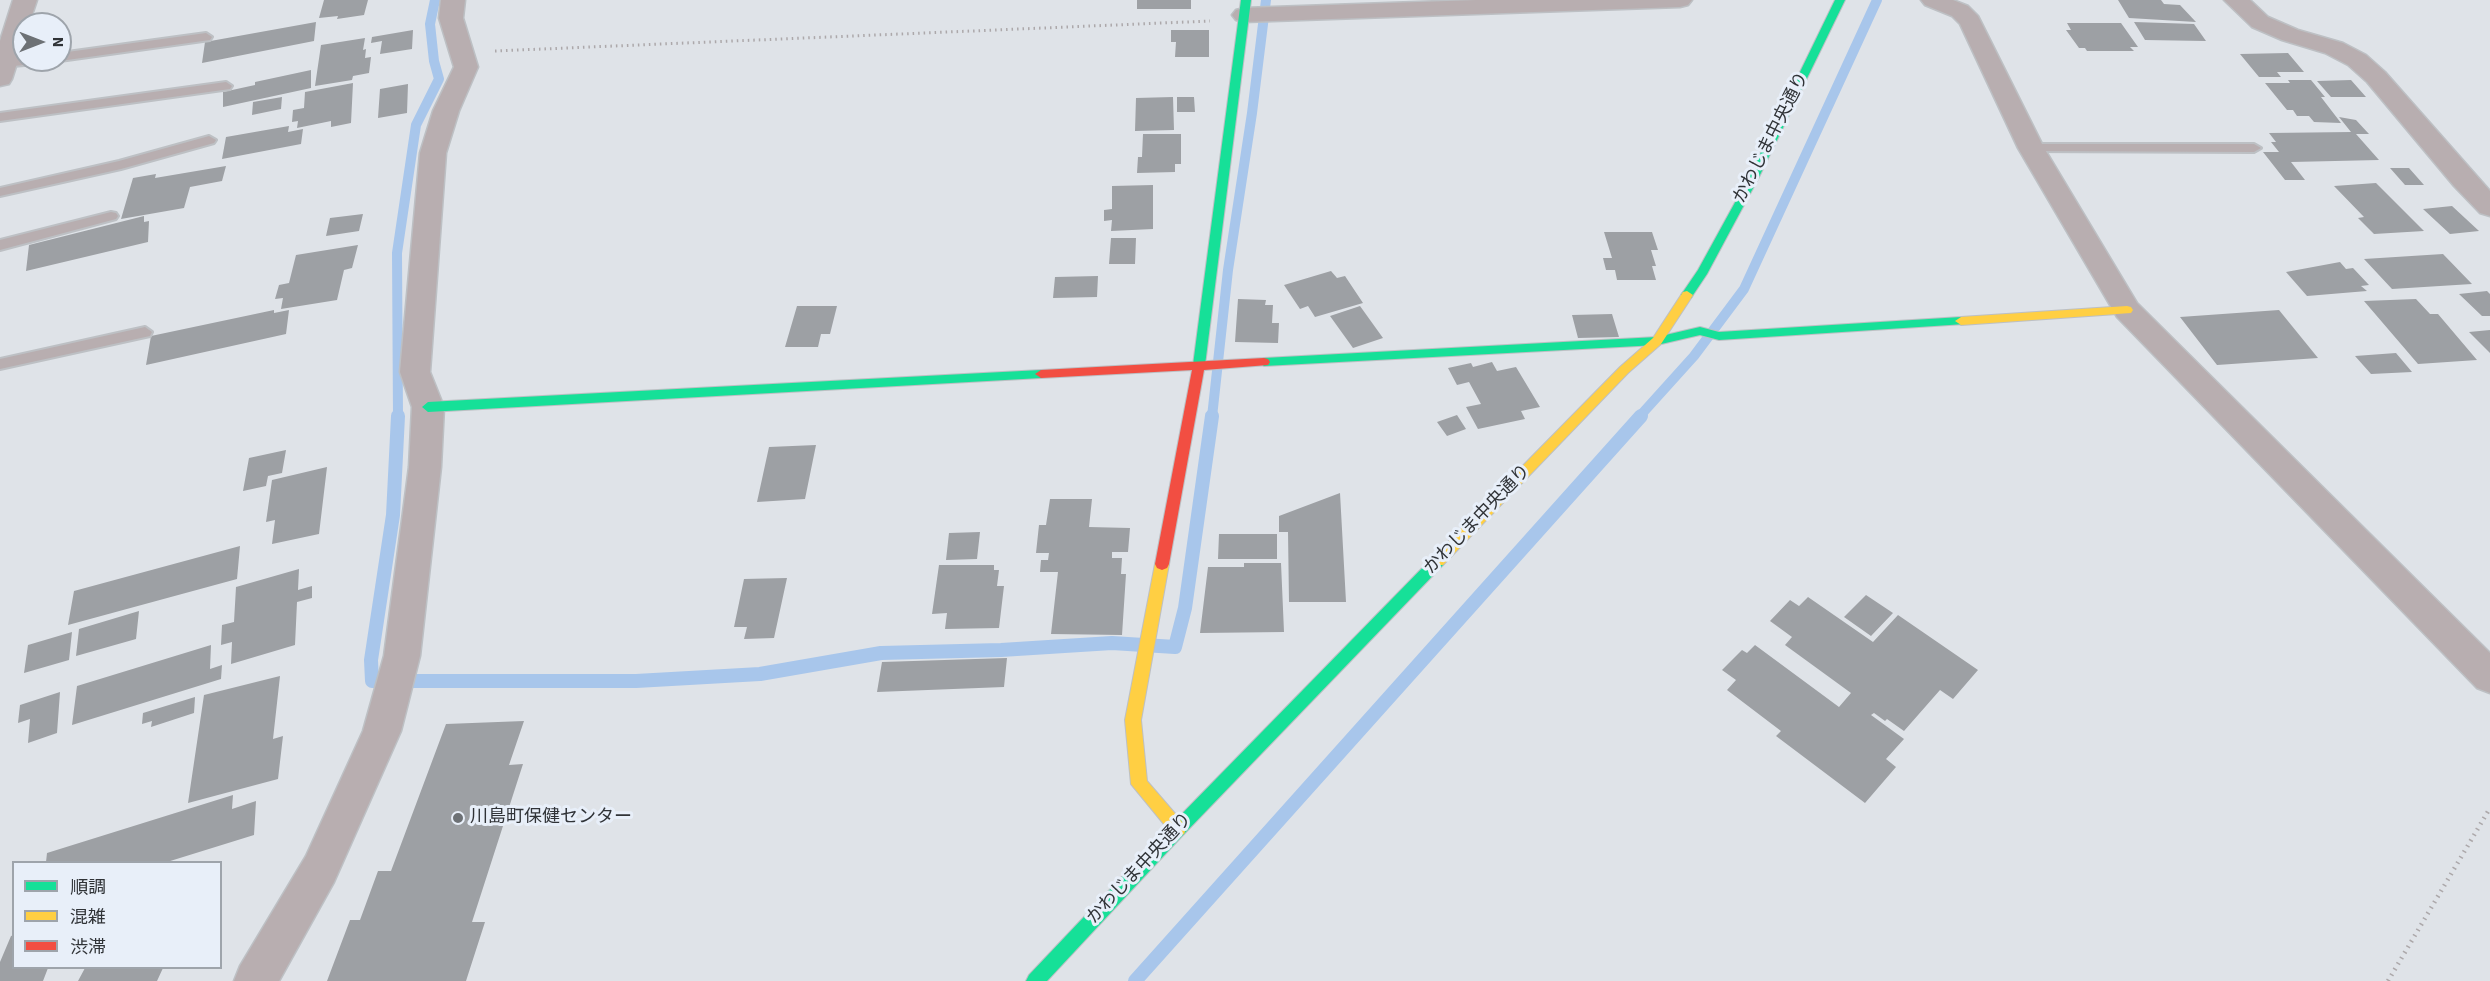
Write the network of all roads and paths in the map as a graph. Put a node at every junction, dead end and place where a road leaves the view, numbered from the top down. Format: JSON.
{"nodes":[{"id":1,"x":26,"y":0,"type":"edge"},
{"id":2,"x":453,"y":0,"type":"edge"},
{"id":3,"x":1680,"y":0,"type":"edge"},
{"id":4,"x":1840,"y":0,"type":"edge"},
{"id":5,"x":2236,"y":0,"type":"edge"},
{"id":6,"x":1949,"y":4,"type":"edge"},
{"id":7,"x":1244,"y":12,"type":"edge"},
{"id":8,"x":206,"y":38,"type":"dead end"},
{"id":9,"x":461,"y":52,"type":"junction"},
{"id":10,"x":72,"y":55,"type":"edge"},
{"id":11,"x":2,"y":72,"type":"edge"},
{"id":12,"x":226,"y":86,"type":"dead end"},
{"id":13,"x":0,"y":117,"type":"edge"},
{"id":14,"x":209,"y":140,"type":"dead end"},
{"id":15,"x":2031,"y":148,"type":"junction"},
{"id":16,"x":2254,"y":148,"type":"dead end"},
{"id":17,"x":0,"y":192,"type":"edge"},
{"id":18,"x":2490,"y":207,"type":"edge"},
{"id":19,"x":111,"y":216,"type":"dead end"},
{"id":20,"x":0,"y":244,"type":"edge"},
{"id":21,"x":2127,"y":310,"type":"junction"},
{"id":22,"x":145,"y":332,"type":"dead end"},
{"id":23,"x":1657,"y":341,"type":"junction"},
{"id":24,"x":0,"y":363,"type":"edge"},
{"id":25,"x":1199,"y":366,"type":"junction"},
{"id":26,"x":428,"y":407,"type":"junction"},
{"id":27,"x":2490,"y":677,"type":"edge"},
{"id":28,"x":2490,"y":808,"type":"edge"},
{"id":29,"x":1178,"y":829,"type":"junction"},
{"id":30,"x":255,"y":981,"type":"edge"},
{"id":31,"x":1035,"y":981,"type":"edge"},
{"id":32,"x":2388,"y":981,"type":"edge"}],
"edges":[{"from":1,"to":11,"type":"street"},
{"from":2,"to":9,"type":"street"},
{"from":3,"to":7,"type":"street"},
{"from":4,"to":23,"type":"street","name":"かわじま中央通り"},
{"from":5,"to":18,"type":"street"},
{"from":6,"to":15,"type":"street"},
{"from":7,"to":9,"type":"path"},
{"from":7,"to":25,"type":"street"},
{"from":8,"to":10,"type":"lane"},
{"from":9,"to":26,"type":"street"},
{"from":12,"to":13,"type":"lane"},
{"from":14,"to":17,"type":"lane"},
{"from":15,"to":16,"type":"lane"},
{"from":15,"to":21,"type":"street"},
{"from":19,"to":20,"type":"lane"},
{"from":21,"to":23,"type":"street"},
{"from":21,"to":27,"type":"street"},
{"from":22,"to":24,"type":"lane"},
{"from":23,"to":25,"type":"street"},
{"from":23,"to":29,"type":"street","name":"かわじま中央通り"},
{"from":25,"to":26,"type":"street"},
{"from":25,"to":29,"type":"street"},
{"from":26,"to":30,"type":"street"},
{"from":28,"to":32,"type":"path"},
{"from":29,"to":31,"type":"street","name":"かわじま中央通り"}]}
